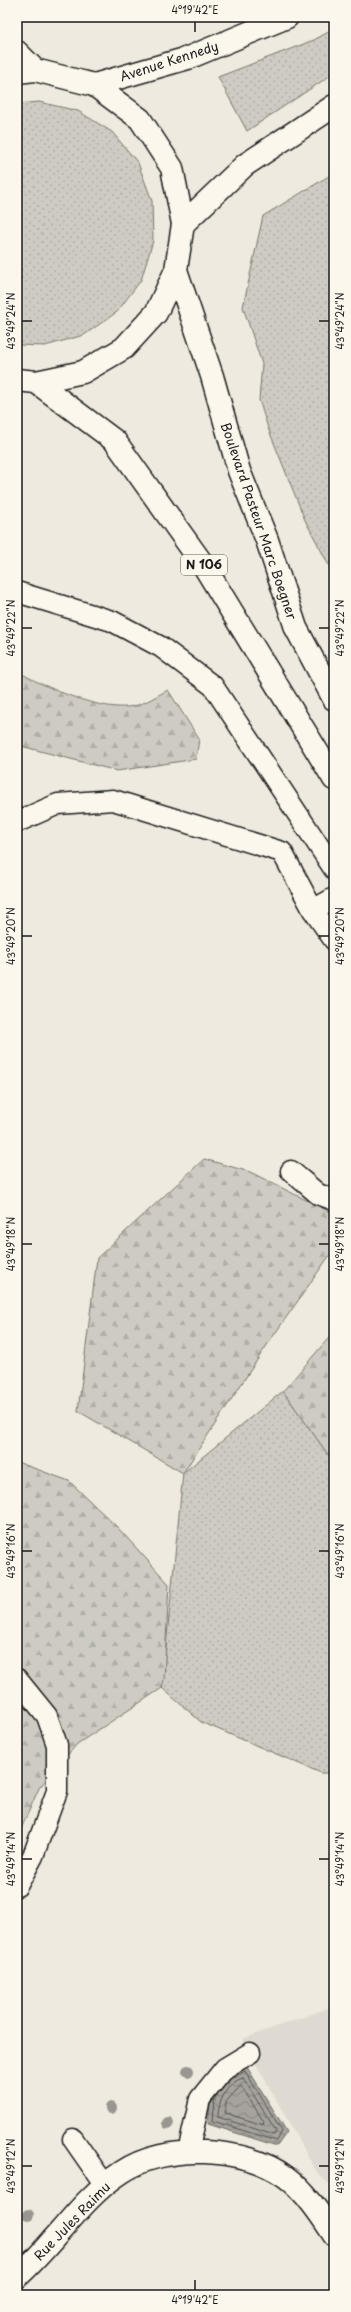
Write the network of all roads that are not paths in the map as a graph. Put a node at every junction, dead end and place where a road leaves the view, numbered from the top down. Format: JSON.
{"nodes":[{"id":1,"x":287,"y":17,"type":"edge"},
{"id":2,"x":17,"y":52,"type":"edge"},
{"id":3,"x":26,"y":71,"type":"edge"},
{"id":4,"x":94,"y":85,"type":"junction"},
{"id":5,"x":334,"y":106,"type":"edge"},
{"id":6,"x":183,"y":224,"type":"junction"},
{"id":7,"x":176,"y":270,"type":"junction"},
{"id":8,"x":27,"y":381,"type":"edge"},
{"id":9,"x":17,"y":592,"type":"edge"},
{"id":10,"x":334,"y":699,"type":"edge"},
{"id":11,"x":334,"y":779,"type":"edge"},
{"id":12,"x":17,"y":822,"type":"edge"},
{"id":13,"x":334,"y":870,"type":"edge"},
{"id":14,"x":334,"y":898,"type":"edge"},
{"id":15,"x":313,"y":910,"type":"junction"},
{"id":16,"x":334,"y":940,"type":"edge"},
{"id":17,"x":291,"y":1171,"type":"dead end"},
{"id":18,"x":334,"y":1200,"type":"edge"},
{"id":19,"x":17,"y":1679,"type":"edge"},
{"id":20,"x":17,"y":1886,"type":"edge"},
{"id":21,"x":250,"y":2053,"type":"dead end"},
{"id":22,"x":73,"y":2139,"type":"dead end"},
{"id":23,"x":188,"y":2152,"type":"junction"},
{"id":24,"x":105,"y":2184,"type":"junction"},
{"id":25,"x":334,"y":2235,"type":"edge"},
{"id":26,"x":17,"y":2277,"type":"edge"}],
"edges":[{"from":1,"to":4,"type":"main road","name":"Avenue Kennedy"},
{"from":2,"to":3,"type":"main road"},
{"from":3,"to":4,"type":"main road"},
{"from":4,"to":6,"type":"main road"},
{"from":5,"to":6,"type":"main road"},
{"from":6,"to":7,"type":"main road"},
{"from":7,"to":8,"type":"main road"},
{"from":7,"to":10,"type":"main road","name":"Boulevard Pasteur Marc Boegner"},
{"from":8,"to":11,"type":"main road","number":"N 106"},
{"from":9,"to":13,"type":"lane"},
{"from":12,"to":15,"type":"lane"},
{"from":14,"to":15,"type":"lane"},
{"from":15,"to":16,"type":"lane"},
{"from":17,"to":18,"type":"lane"},
{"from":19,"to":20,"type":"lane"},
{"from":21,"to":23,"type":"lane"},
{"from":22,"to":24,"type":"lane"},
{"from":23,"to":24,"type":"main road","name":"Rue Jules Raimu"},
{"from":23,"to":25,"type":"main road","name":"Rue Jules Raimu"},
{"from":24,"to":26,"type":"main road","name":"Rue Jules Raimu"}]}
